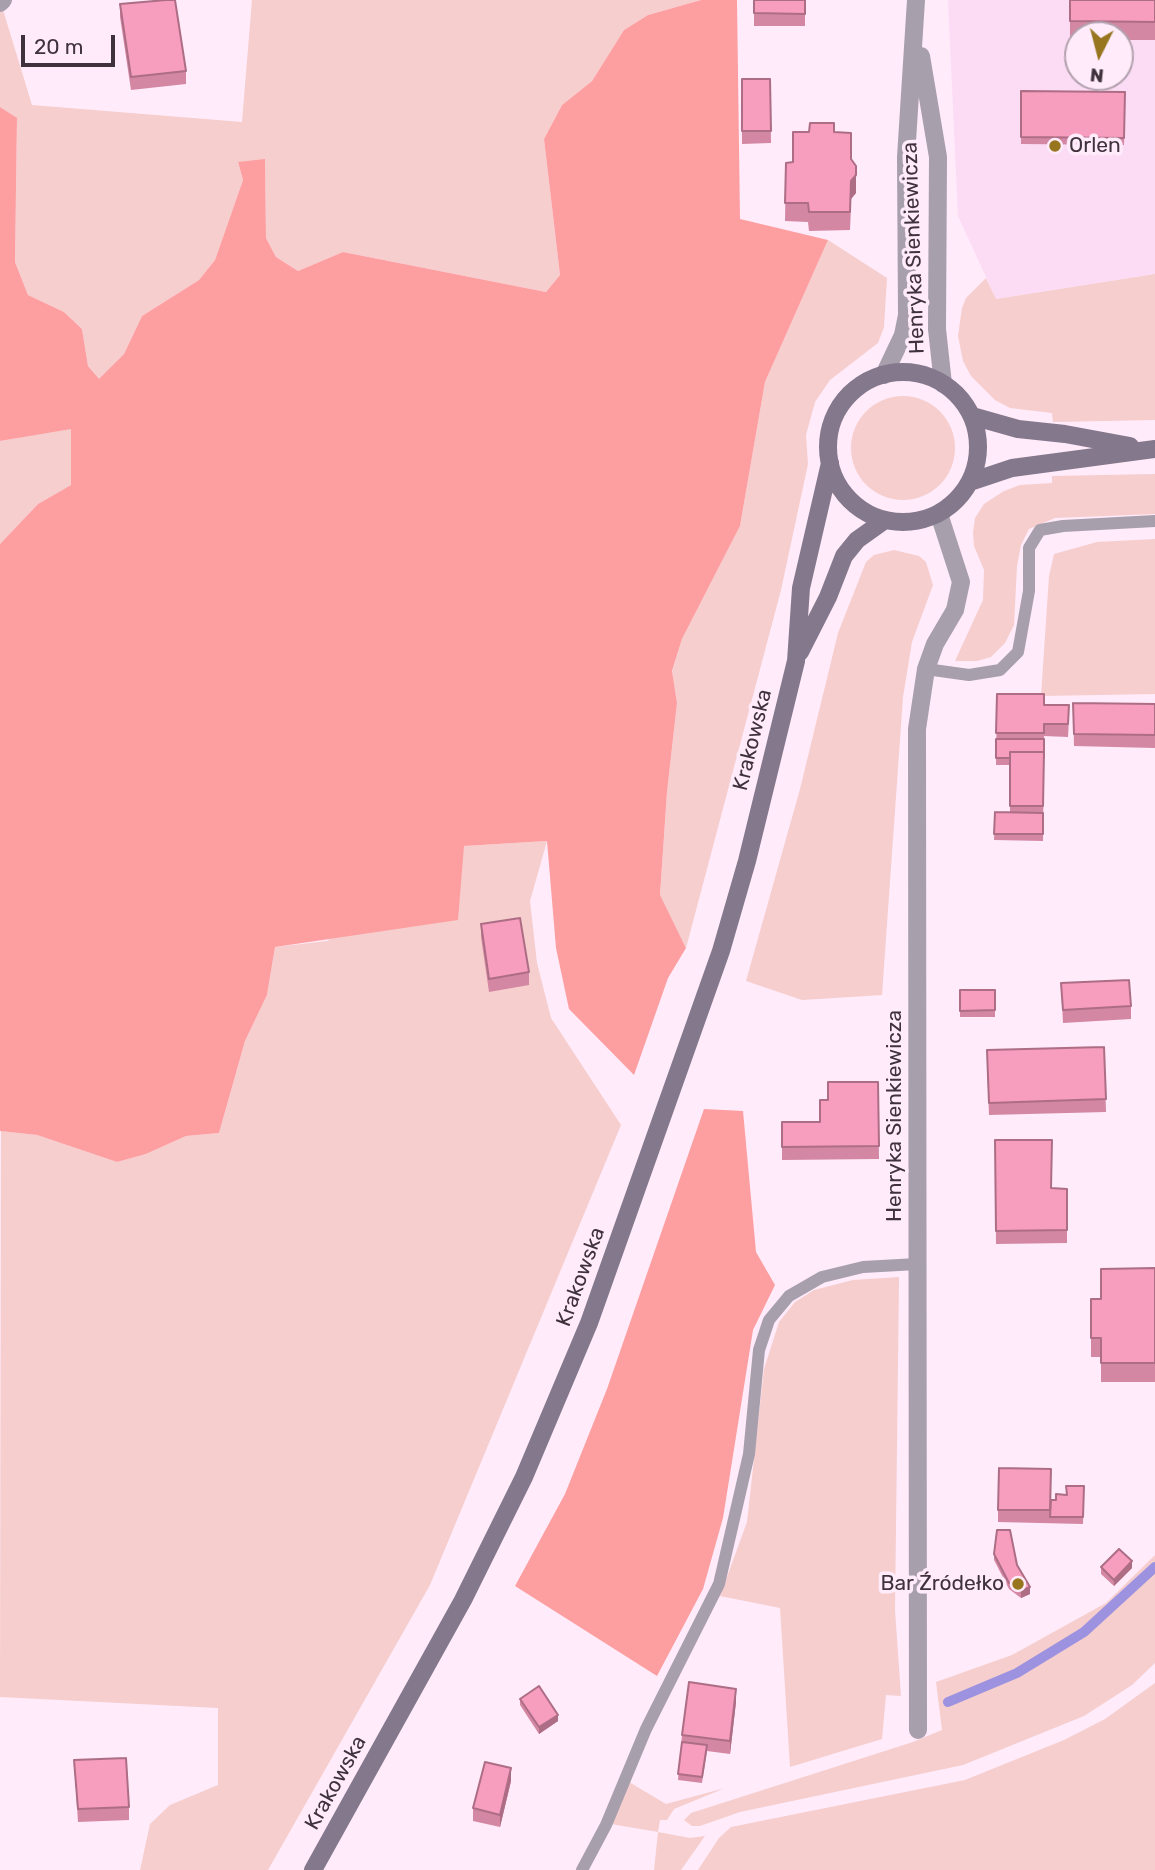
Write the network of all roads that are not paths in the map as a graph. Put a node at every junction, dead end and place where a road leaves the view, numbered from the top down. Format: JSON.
{"nodes":[{"id":1,"x":916,"y":0,"type":"edge"},
{"id":2,"x":916,"y":28,"type":"junction"},
{"id":3,"x":884,"y":375,"type":"junction"},
{"id":4,"x":943,"y":384,"type":"junction"},
{"id":5,"x":972,"y":416,"type":"junction"},
{"id":6,"x":1149,"y":449,"type":"edge"},
{"id":7,"x":830,"y":463,"type":"junction"},
{"id":8,"x":970,"y":482,"type":"junction"},
{"id":9,"x":939,"y":514,"type":"junction"},
{"id":10,"x":885,"y":520,"type":"junction"},
{"id":11,"x":1155,"y":521,"type":"edge"},
{"id":12,"x":796,"y":661,"type":"junction"},
{"id":13,"x":926,"y":669,"type":"junction"},
{"id":14,"x":917,"y":1264,"type":"junction"},
{"id":15,"x":918,"y":1730,"type":"dead end"},
{"id":16,"x":313,"y":1870,"type":"edge"},
{"id":17,"x":582,"y":1870,"type":"edge"}],
"edges":[{"from":1,"to":2,"type":"street","name":"Henryka Sienkiewicza"},
{"from":2,"to":3,"type":"street","name":"Henryka Sienkiewicza"},
{"from":2,"to":4,"type":"street","name":"Henryka Sienkiewicza"},
{"from":3,"to":4,"type":"main road"},
{"from":3,"to":7,"type":"main road"},
{"from":4,"to":5,"type":"main road"},
{"from":5,"to":6,"type":"main road"},
{"from":5,"to":8,"type":"main road"},
{"from":6,"to":8,"type":"main road"},
{"from":7,"to":10,"type":"main road"},
{"from":7,"to":12,"type":"main road","name":"Krakowska"},
{"from":8,"to":9,"type":"main road"},
{"from":9,"to":10,"type":"main road"},
{"from":9,"to":13,"type":"street","name":"Henryka Sienkiewicza"},
{"from":10,"to":12,"type":"main road","name":"Krakowska"},
{"from":11,"to":13,"type":"lane"},
{"from":12,"to":16,"type":"main road","name":"Krakowska"},
{"from":13,"to":14,"type":"street","name":"Henryka Sienkiewicza"},
{"from":14,"to":15,"type":"street","name":"Henryka Sienkiewicza"},
{"from":14,"to":17,"type":"lane"}]}
